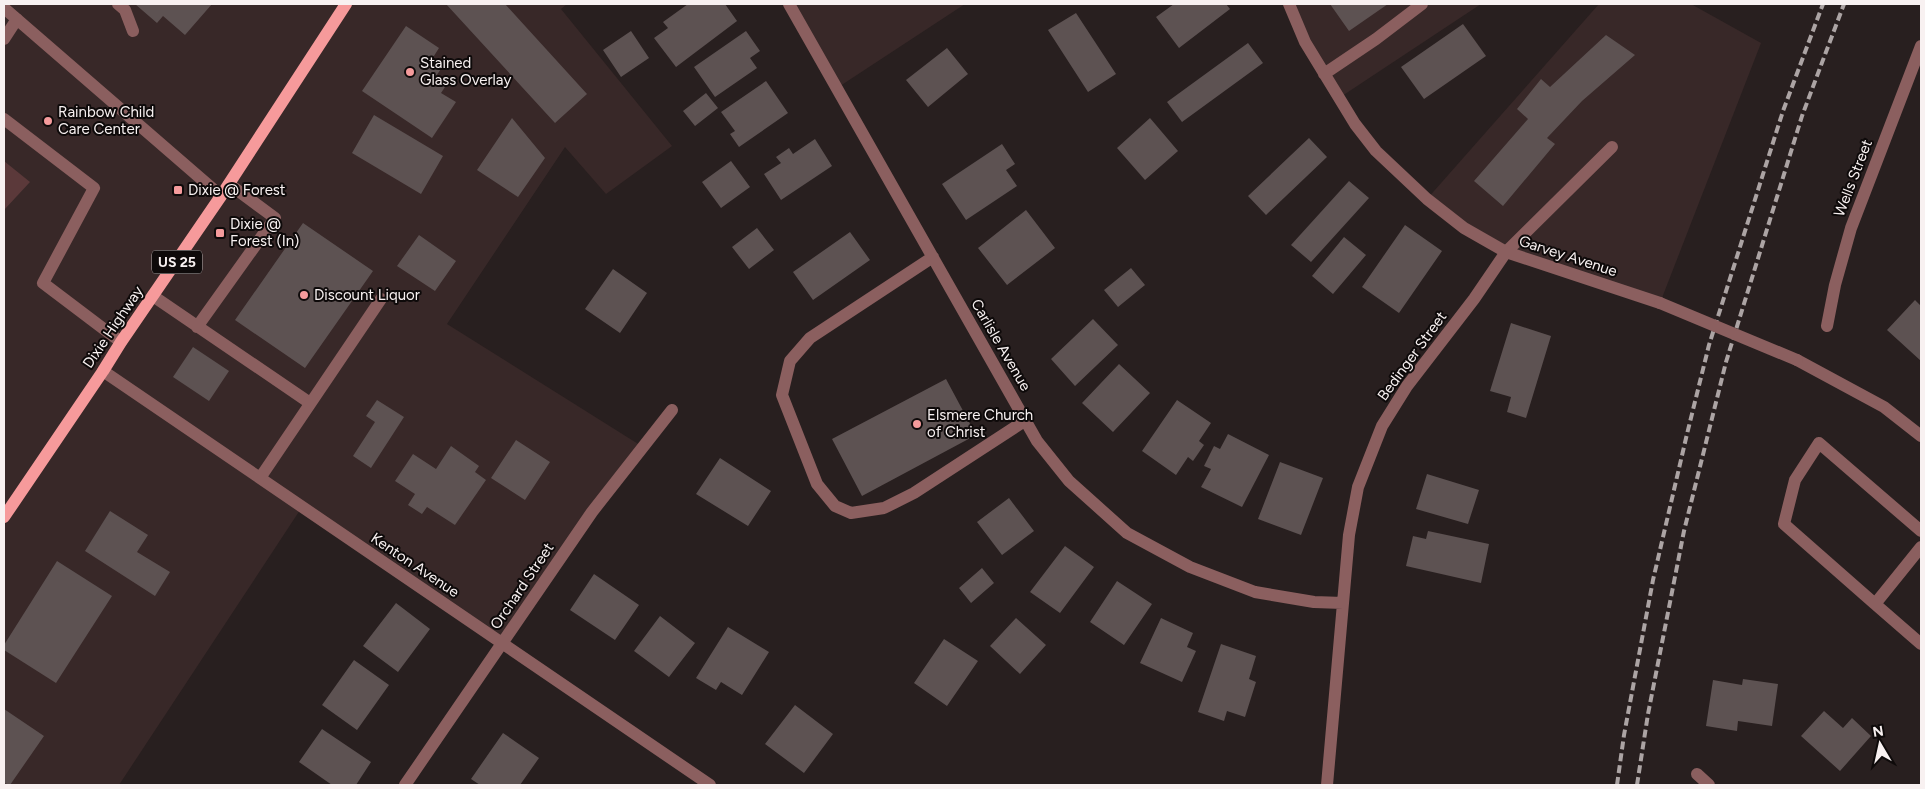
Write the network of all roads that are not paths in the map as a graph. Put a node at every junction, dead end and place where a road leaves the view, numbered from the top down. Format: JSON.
{"nodes":[{"id":1,"x":118,"y":4,"type":"edge"},
{"id":2,"x":346,"y":4,"type":"edge"},
{"id":3,"x":789,"y":4,"type":"edge"},
{"id":4,"x":1289,"y":4,"type":"edge"},
{"id":5,"x":1422,"y":4,"type":"edge"},
{"id":6,"x":4,"y":8,"type":"edge"},
{"id":7,"x":17,"y":19,"type":"junction"},
{"id":8,"x":133,"y":31,"type":"dead end"},
{"id":9,"x":4,"y":39,"type":"edge"},
{"id":10,"x":1921,"y":46,"type":"edge"},
{"id":11,"x":1324,"y":74,"type":"junction"},
{"id":12,"x":4,"y":119,"type":"edge"},
{"id":13,"x":1612,"y":147,"type":"dead end"},
{"id":14,"x":229,"y":184,"type":"junction"},
{"id":15,"x":222,"y":196,"type":"junction"},
{"id":16,"x":1506,"y":252,"type":"junction"},
{"id":17,"x":933,"y":257,"type":"junction"},
{"id":18,"x":153,"y":296,"type":"junction"},
{"id":19,"x":380,"y":299,"type":"dead end"},
{"id":20,"x":1828,"y":326,"type":"dead end"},
{"id":21,"x":197,"y":327,"type":"junction"},
{"id":22,"x":121,"y":342,"type":"junction"},
{"id":23,"x":103,"y":371,"type":"junction"},
{"id":24,"x":310,"y":403,"type":"junction"},
{"id":25,"x":672,"y":410,"type":"dead end"},
{"id":26,"x":1026,"y":420,"type":"junction"},
{"id":27,"x":1921,"y":436,"type":"edge"},
{"id":28,"x":260,"y":478,"type":"junction"},
{"id":29,"x":4,"y":517,"type":"edge"},
{"id":30,"x":1921,"y":531,"type":"edge"},
{"id":31,"x":1921,"y":547,"type":"edge"},
{"id":32,"x":1344,"y":604,"type":"junction"},
{"id":33,"x":1875,"y":604,"type":"junction"},
{"id":34,"x":502,"y":644,"type":"junction"},
{"id":35,"x":1921,"y":644,"type":"edge"},
{"id":36,"x":1697,"y":774,"type":"dead end"},
{"id":37,"x":405,"y":785,"type":"edge"},
{"id":38,"x":710,"y":785,"type":"edge"},
{"id":39,"x":1327,"y":785,"type":"edge"},
{"id":40,"x":1709,"y":785,"type":"edge"}],
"edges":[{"from":1,"to":8,"type":"street"},
{"from":2,"to":14,"type":"main road","name":"Dixie Highway","number":"US 25"},
{"from":3,"to":17,"type":"street","name":"Carlisle Avenue"},
{"from":4,"to":11,"type":"street","name":"Garvey Avenue"},
{"from":5,"to":11,"type":"street"},
{"from":6,"to":7,"type":"street"},
{"from":7,"to":9,"type":"street"},
{"from":7,"to":15,"type":"street"},
{"from":10,"to":20,"type":"street","name":"Wells Street"},
{"from":11,"to":16,"type":"street","name":"Garvey Avenue"},
{"from":12,"to":22,"type":"street"},
{"from":13,"to":16,"type":"street","name":"Bedinger Street"},
{"from":14,"to":15,"type":"main road","name":"Dixie Highway","number":"US 25"},
{"from":14,"to":21,"type":"street"},
{"from":15,"to":18,"type":"main road","name":"Dixie Highway","number":"US 25"},
{"from":16,"to":27,"type":"street","name":"Garvey Avenue","bridge":true},
{"from":16,"to":32,"type":"street","name":"Bedinger Street"},
{"from":17,"to":26,"type":"street","name":"Carlisle Avenue"},
{"from":17,"to":26,"type":"street"},
{"from":18,"to":21,"type":"street"},
{"from":18,"to":22,"type":"main road","name":"Dixie Highway","number":"US 25"},
{"from":19,"to":24,"type":"street"},
{"from":21,"to":24,"type":"street"},
{"from":22,"to":23,"type":"main road","name":"Dixie Highway","number":"US 25"},
{"from":23,"to":28,"type":"street","name":"Kenton Avenue"},
{"from":23,"to":29,"type":"main road","name":"Dixie Highway","number":"US 25"},
{"from":24,"to":28,"type":"street"},
{"from":25,"to":34,"type":"street","name":"Orchard Street"},
{"from":26,"to":32,"type":"street","name":"Carlisle Avenue"},
{"from":28,"to":34,"type":"street","name":"Kenton Avenue"},
{"from":30,"to":33,"type":"street"},
{"from":31,"to":33,"type":"street"},
{"from":32,"to":39,"type":"street","name":"Bedinger Street"},
{"from":33,"to":35,"type":"street"},
{"from":34,"to":37,"type":"street","name":"Orchard Street"},
{"from":34,"to":38,"type":"street","name":"Kenton Avenue"},
{"from":36,"to":40,"type":"street"}]}
